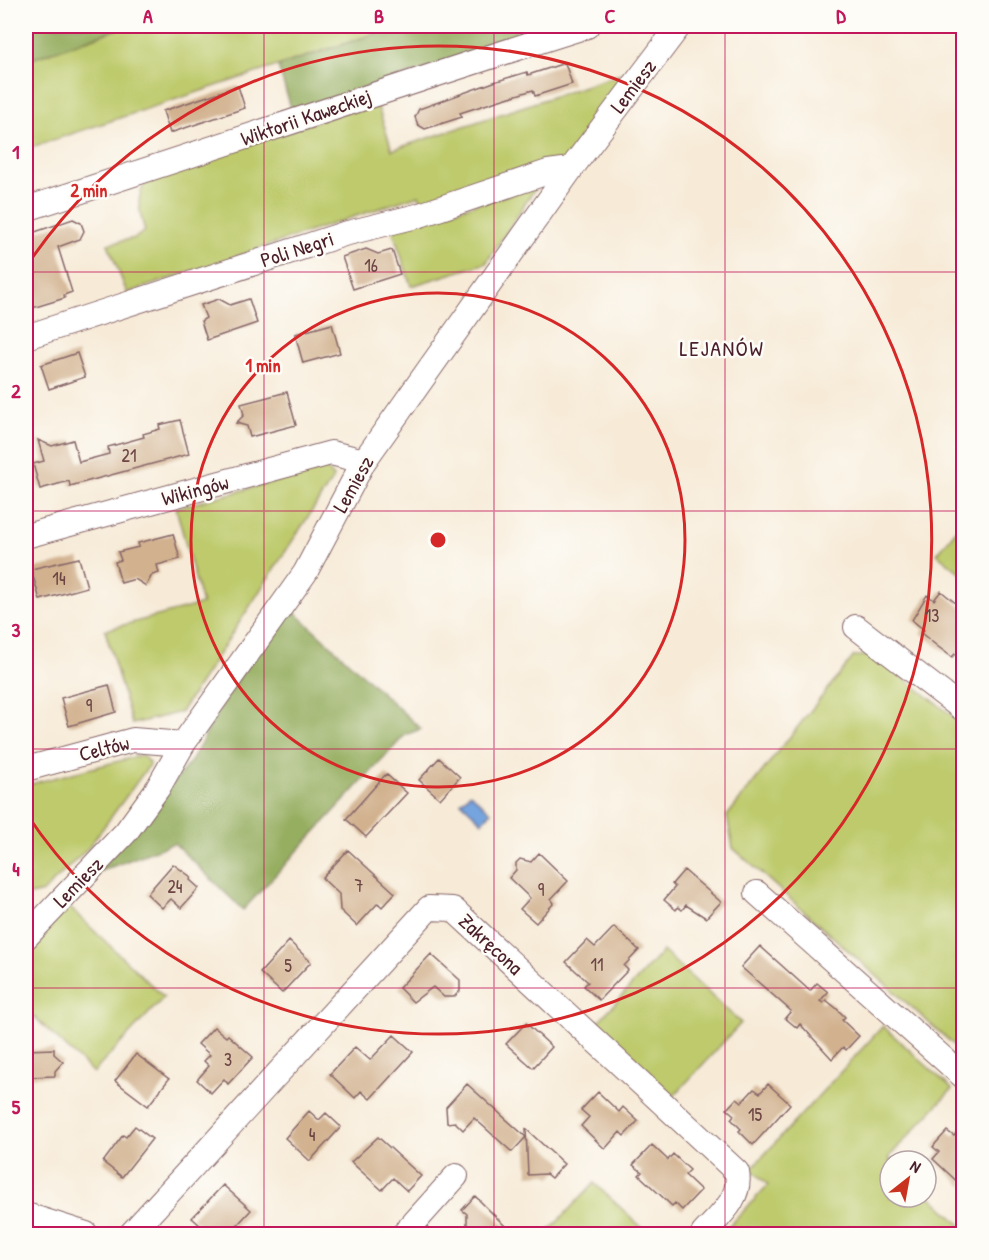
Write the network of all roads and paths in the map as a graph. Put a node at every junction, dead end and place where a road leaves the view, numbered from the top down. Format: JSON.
{"nodes":[{"id":1,"x":587,"y":26,"type":"edge"},
{"id":2,"x":679,"y":26,"type":"edge"},
{"id":3,"x":571,"y":169,"type":"junction"},
{"id":4,"x":26,"y":209,"type":"edge"},
{"id":5,"x":26,"y":337,"type":"edge"},
{"id":6,"x":364,"y":462,"type":"junction"},
{"id":7,"x":26,"y":536,"type":"edge"},
{"id":8,"x":856,"y":627,"type":"dead end"},
{"id":9,"x":963,"y":710,"type":"edge"},
{"id":10,"x":183,"y":744,"type":"junction"},
{"id":11,"x":26,"y":769,"type":"edge"},
{"id":12,"x":757,"y":893,"type":"dead end"},
{"id":13,"x":26,"y":937,"type":"edge"},
{"id":14,"x":963,"y":1077,"type":"edge"},
{"id":15,"x":456,"y":1176,"type":"dead end"},
{"id":16,"x":26,"y":1215,"type":"edge"},
{"id":17,"x":86,"y":1234,"type":"edge"},
{"id":18,"x":131,"y":1234,"type":"edge"},
{"id":19,"x":404,"y":1234,"type":"edge"},
{"id":20,"x":703,"y":1234,"type":"edge"}],
"edges":[{"from":1,"to":4,"type":"street","name":"Wiktorii Kaweckiej"},
{"from":2,"to":3,"type":"street","name":"Lemiesz"},
{"from":3,"to":5,"type":"street","name":"Poli Negri"},
{"from":3,"to":6,"type":"street","name":"Lemiesz"},
{"from":6,"to":7,"type":"street","name":"Wikingów"},
{"from":6,"to":10,"type":"street","name":"Lemiesz"},
{"from":8,"to":9,"type":"street"},
{"from":10,"to":11,"type":"street","name":"Celtów"},
{"from":10,"to":13,"type":"street","name":"Lemiesz"},
{"from":12,"to":14,"type":"street"},
{"from":15,"to":19,"type":"street"},
{"from":16,"to":17,"type":"street"},
{"from":18,"to":20,"type":"street","name":"Zakręcona"}]}
